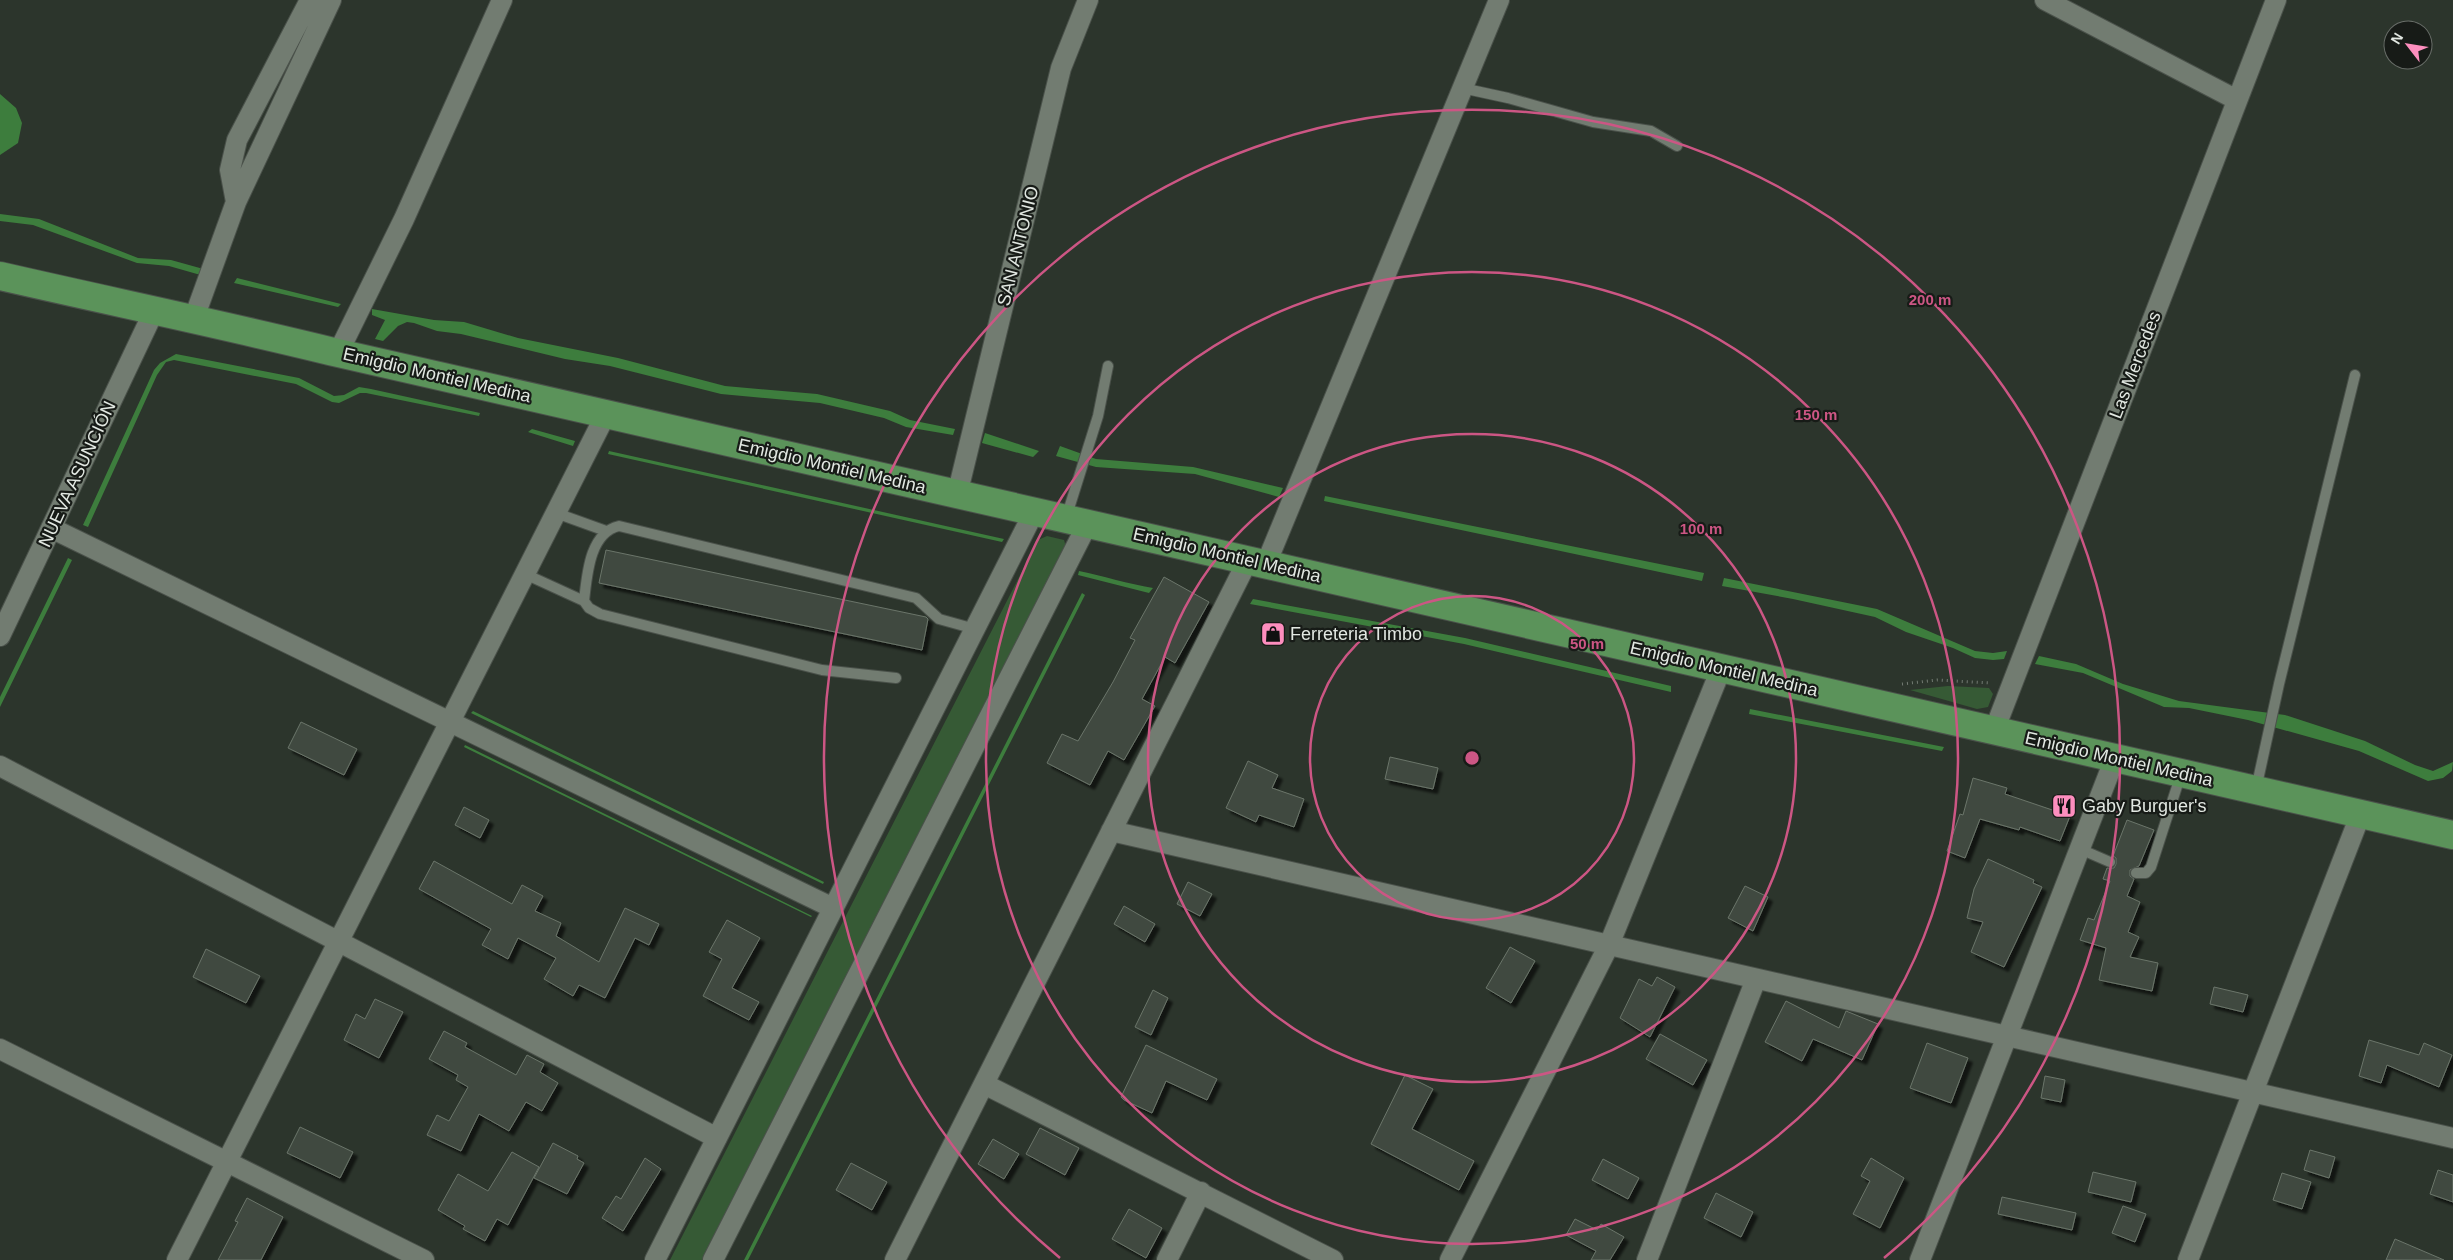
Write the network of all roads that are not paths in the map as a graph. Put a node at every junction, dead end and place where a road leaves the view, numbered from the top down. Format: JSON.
{"nodes":[{"id":1,"x":310,"y":0,"type":"edge"},
{"id":2,"x":331,"y":0,"type":"edge"},
{"id":3,"x":502,"y":0,"type":"edge"},
{"id":4,"x":1088,"y":0,"type":"edge"},
{"id":5,"x":1499,"y":0,"type":"edge"},
{"id":6,"x":2045,"y":0,"type":"edge"},
{"id":7,"x":2276,"y":0,"type":"edge"},
{"id":8,"x":1462,"y":88,"type":"junction"},
{"id":9,"x":2237,"y":100,"type":"junction"},
{"id":10,"x":1677,"y":146,"type":"dead end"},
{"id":11,"x":236,"y":202,"type":"junction"},
{"id":12,"x":0,"y":276,"type":"edge"},
{"id":13,"x":154,"y":311,"type":"junction"},
{"id":14,"x":194,"y":318,"type":"junction"},
{"id":15,"x":338,"y":353,"type":"junction"},
{"id":16,"x":1108,"y":366,"type":"dead end"},
{"id":17,"x":2354,"y":375,"type":"dead end"},
{"id":18,"x":606,"y":414,"type":"junction"},
{"id":19,"x":957,"y":495,"type":"junction"},
{"id":20,"x":1034,"y":512,"type":"junction"},
{"id":21,"x":556,"y":513,"type":"junction"},
{"id":22,"x":1077,"y":521,"type":"junction"},
{"id":23,"x":51,"y":528,"type":"junction"},
{"id":24,"x":606,"y":531,"type":"junction"},
{"id":25,"x":1257,"y":562,"type":"junction"},
{"id":26,"x":525,"y":574,"type":"junction"},
{"id":27,"x":584,"y":601,"type":"junction"},
{"id":28,"x":5,"y":614,"type":"edge"},
{"id":29,"x":974,"y":629,"type":"junction"},
{"id":30,"x":0,"y":636,"type":"edge"},
{"id":31,"x":1721,"y":669,"type":"junction"},
{"id":32,"x":896,"y":678,"type":"dead end"},
{"id":33,"x":450,"y":722,"type":"junction"},
{"id":34,"x":1994,"y":731,"type":"junction"},
{"id":35,"x":2115,"y":758,"type":"junction"},
{"id":36,"x":0,"y":766,"type":"edge"},
{"id":37,"x":2182,"y":773,"type":"junction"},
{"id":38,"x":2256,"y":790,"type":"junction"},
{"id":39,"x":2361,"y":813,"type":"junction"},
{"id":40,"x":1111,"y":832,"type":"junction"},
{"id":41,"x":2453,"y":835,"type":"edge"},
{"id":42,"x":2080,"y":849,"type":"junction"},
{"id":43,"x":2110,"y":862,"type":"dead end"},
{"id":44,"x":2136,"y":873,"type":"dead end"},
{"id":45,"x":833,"y":908,"type":"junction"},
{"id":46,"x":338,"y":942,"type":"junction"},
{"id":47,"x":1609,"y":945,"type":"junction"},
{"id":48,"x":1756,"y":979,"type":"junction"},
{"id":49,"x":2007,"y":1037,"type":"junction"},
{"id":50,"x":0,"y":1049,"type":"edge"},
{"id":51,"x":984,"y":1084,"type":"junction"},
{"id":52,"x":2253,"y":1092,"type":"junction"},
{"id":53,"x":717,"y":1138,"type":"junction"},
{"id":54,"x":2453,"y":1138,"type":"edge"},
{"id":55,"x":226,"y":1163,"type":"junction"},
{"id":56,"x":1202,"y":1192,"type":"junction"},
{"id":57,"x":177,"y":1260,"type":"edge"},
{"id":58,"x":424,"y":1260,"type":"edge"},
{"id":59,"x":655,"y":1260,"type":"edge"},
{"id":60,"x":713,"y":1260,"type":"edge"},
{"id":61,"x":895,"y":1260,"type":"edge"},
{"id":62,"x":1167,"y":1260,"type":"edge"},
{"id":63,"x":1333,"y":1260,"type":"edge"},
{"id":64,"x":1450,"y":1260,"type":"edge"},
{"id":65,"x":1647,"y":1260,"type":"edge"},
{"id":66,"x":1920,"y":1260,"type":"edge"},
{"id":67,"x":2188,"y":1260,"type":"edge"}],
"edges":[{"from":1,"to":11,"type":"street"},
{"from":2,"to":11,"type":"street"},
{"from":3,"to":15,"type":"street"},
{"from":4,"to":19,"type":"street","name":"SAN ANTONIO"},
{"from":5,"to":8,"type":"street"},
{"from":6,"to":9,"type":"street"},
{"from":7,"to":9,"type":"street","name":"Las Mercedes"},
{"from":8,"to":10,"type":"lane"},
{"from":8,"to":25,"type":"street"},
{"from":9,"to":34,"type":"street","name":"Las Mercedes"},
{"from":11,"to":14,"type":"street"},
{"from":12,"to":13,"type":"main road","name":"Emigdio Montiel Medina"},
{"from":13,"to":14,"type":"main road","name":"Emigdio Montiel Medina"},
{"from":13,"to":23,"type":"street","name":"NUEVA ASUNCIÓN"},
{"from":14,"to":15,"type":"main road","name":"Emigdio Montiel Medina"},
{"from":15,"to":18,"type":"main road","name":"Emigdio Montiel Medina"},
{"from":16,"to":22,"type":"lane"},
{"from":17,"to":38,"type":"lane"},
{"from":18,"to":19,"type":"main road","name":"Emigdio Montiel Medina"},
{"from":18,"to":21,"type":"street"},
{"from":19,"to":20,"type":"main road","name":"Emigdio Montiel Medina"},
{"from":20,"to":22,"type":"main road","name":"Emigdio Montiel Medina"},
{"from":20,"to":29,"type":"street"},
{"from":21,"to":24,"type":"lane"},
{"from":21,"to":26,"type":"street"},
{"from":22,"to":25,"type":"main road","name":"Emigdio Montiel Medina"},
{"from":22,"to":60,"type":"street"},
{"from":23,"to":28,"type":"street","name":"NUEVA ASUNCIÓN"},
{"from":23,"to":33,"type":"street"},
{"from":24,"to":27,"type":"lane"},
{"from":24,"to":29,"type":"lane"},
{"from":25,"to":31,"type":"main road","name":"Emigdio Montiel Medina"},
{"from":25,"to":40,"type":"street"},
{"from":26,"to":27,"type":"lane"},
{"from":26,"to":33,"type":"street"},
{"from":27,"to":32,"type":"lane"},
{"from":28,"to":30,"type":"street","name":"NUEVA ASUNCIÓN"},
{"from":29,"to":45,"type":"street"},
{"from":31,"to":34,"type":"main road","name":"Emigdio Montiel Medina"},
{"from":31,"to":47,"type":"street"},
{"from":33,"to":45,"type":"street"},
{"from":33,"to":46,"type":"street"},
{"from":34,"to":35,"type":"main road","name":"Emigdio Montiel Medina"},
{"from":35,"to":37,"type":"main road","name":"Emigdio Montiel Medina"},
{"from":35,"to":42,"type":"street"},
{"from":36,"to":46,"type":"street"},
{"from":37,"to":38,"type":"main road","name":"Emigdio Montiel Medina"},
{"from":37,"to":44,"type":"lane"},
{"from":38,"to":39,"type":"main road","name":"Emigdio Montiel Medina"},
{"from":39,"to":41,"type":"main road","name":"Emigdio Montiel Medina"},
{"from":39,"to":52,"type":"street"},
{"from":40,"to":47,"type":"street"},
{"from":40,"to":51,"type":"street"},
{"from":42,"to":43,"type":"lane"},
{"from":42,"to":49,"type":"street"},
{"from":45,"to":53,"type":"street"},
{"from":46,"to":53,"type":"street"},
{"from":46,"to":55,"type":"street"},
{"from":47,"to":48,"type":"street"},
{"from":47,"to":64,"type":"street"},
{"from":48,"to":49,"type":"street"},
{"from":48,"to":65,"type":"street"},
{"from":49,"to":52,"type":"street"},
{"from":49,"to":66,"type":"street"},
{"from":50,"to":55,"type":"street"},
{"from":51,"to":56,"type":"street"},
{"from":51,"to":61,"type":"street"},
{"from":52,"to":54,"type":"street"},
{"from":52,"to":67,"type":"street"},
{"from":53,"to":59,"type":"street"},
{"from":55,"to":57,"type":"street"},
{"from":55,"to":58,"type":"street"},
{"from":56,"to":62,"type":"street"},
{"from":56,"to":63,"type":"street"}]}
